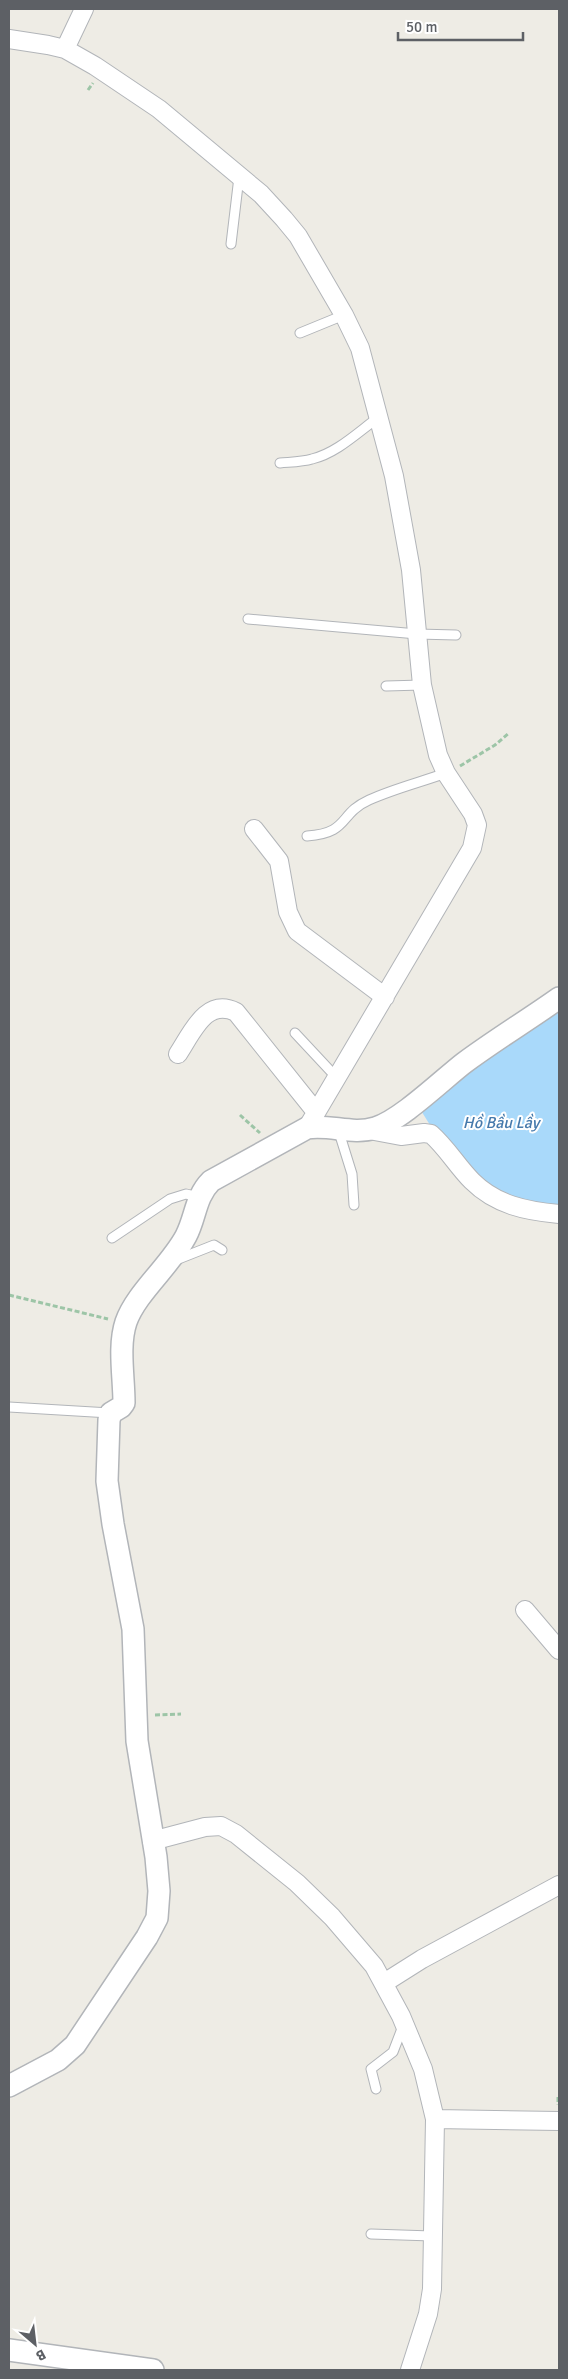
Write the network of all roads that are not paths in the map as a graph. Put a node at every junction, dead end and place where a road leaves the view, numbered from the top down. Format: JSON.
{"nodes":[{"id":1,"x":84,"y":9,"type":"edge"},
{"id":2,"x":9,"y":39,"type":"edge"},
{"id":3,"x":64,"y":49,"type":"junction"},
{"id":4,"x":239,"y":176,"type":"junction"},
{"id":5,"x":231,"y":244,"type":"dead end"},
{"id":6,"x":344,"y":315,"type":"junction"},
{"id":7,"x":300,"y":333,"type":"dead end"},
{"id":8,"x":379,"y":417,"type":"junction"},
{"id":9,"x":280,"y":463,"type":"dead end"},
{"id":10,"x":248,"y":619,"type":"dead end"},
{"id":11,"x":417,"y":634,"type":"junction"},
{"id":12,"x":456,"y":635,"type":"dead end"},
{"id":13,"x":422,"y":685,"type":"junction"},
{"id":14,"x":386,"y":686,"type":"dead end"},
{"id":15,"x":446,"y":773,"type":"junction"},
{"id":16,"x":254,"y":829,"type":"dead end"},
{"id":17,"x":307,"y":836,"type":"dead end"},
{"id":18,"x":385,"y":997,"type":"junction"},
{"id":19,"x":559,"y":998,"type":"edge"},
{"id":20,"x":295,"y":1033,"type":"dead end"},
{"id":21,"x":178,"y":1054,"type":"dead end"},
{"id":22,"x":337,"y":1078,"type":"junction"},
{"id":23,"x":312,"y":1120,"type":"junction"},
{"id":24,"x":338,"y":1128,"type":"junction"},
{"id":25,"x":368,"y":1130,"type":"junction"},
{"id":26,"x":199,"y":1197,"type":"junction"},
{"id":27,"x":354,"y":1205,"type":"dead end"},
{"id":28,"x":559,"y":1214,"type":"edge"},
{"id":29,"x":559,"y":1223,"type":"edge"},
{"id":30,"x":112,"y":1238,"type":"dead end"},
{"id":31,"x":222,"y":1250,"type":"dead end"},
{"id":32,"x":170,"y":1262,"type":"junction"},
{"id":33,"x":9,"y":1407,"type":"edge"},
{"id":34,"x":111,"y":1413,"type":"junction"},
{"id":35,"x":525,"y":1610,"type":"dead end"},
{"id":36,"x":559,"y":1650,"type":"edge"},
{"id":37,"x":152,"y":1841,"type":"junction"},
{"id":38,"x":559,"y":1885,"type":"edge"},
{"id":39,"x":384,"y":1983,"type":"junction"},
{"id":40,"x":404,"y":2023,"type":"junction"},
{"id":41,"x":10,"y":2084,"type":"edge"},
{"id":42,"x":376,"y":2088,"type":"dead end"},
{"id":43,"x":435,"y":2119,"type":"junction"},
{"id":44,"x":559,"y":2121,"type":"edge"},
{"id":45,"x":371,"y":2234,"type":"dead end"},
{"id":46,"x":432,"y":2236,"type":"junction"},
{"id":47,"x":9,"y":2350,"type":"edge"},
{"id":48,"x":141,"y":2369,"type":"edge"},
{"id":49,"x":410,"y":2370,"type":"edge"}],
"edges":[{"from":1,"to":3,"type":"street"},
{"from":2,"to":3,"type":"street"},
{"from":3,"to":4,"type":"street"},
{"from":4,"to":5,"type":"lane"},
{"from":4,"to":6,"type":"street"},
{"from":6,"to":7,"type":"lane"},
{"from":6,"to":8,"type":"street"},
{"from":8,"to":9,"type":"lane"},
{"from":8,"to":11,"type":"street"},
{"from":10,"to":11,"type":"lane"},
{"from":11,"to":12,"type":"lane"},
{"from":11,"to":13,"type":"street"},
{"from":13,"to":14,"type":"lane"},
{"from":13,"to":15,"type":"street"},
{"from":15,"to":17,"type":"lane"},
{"from":15,"to":18,"type":"street"},
{"from":16,"to":18,"type":"street"},
{"from":18,"to":22,"type":"street"},
{"from":19,"to":25,"type":"street"},
{"from":20,"to":22,"type":"lane"},
{"from":21,"to":23,"type":"street"},
{"from":22,"to":23,"type":"street"},
{"from":23,"to":24,"type":"street"},
{"from":23,"to":26,"type":"street"},
{"from":24,"to":25,"type":"street"},
{"from":24,"to":27,"type":"lane"},
{"from":25,"to":28,"type":"street"},
{"from":26,"to":30,"type":"lane"},
{"from":26,"to":32,"type":"street"},
{"from":28,"to":29,"type":"lane"},
{"from":31,"to":32,"type":"lane"},
{"from":32,"to":34,"type":"street"},
{"from":33,"to":34,"type":"lane"},
{"from":34,"to":37,"type":"street"},
{"from":35,"to":36,"type":"street"},
{"from":37,"to":39,"type":"street"},
{"from":37,"to":41,"type":"street"},
{"from":38,"to":39,"type":"street"},
{"from":39,"to":40,"type":"street"},
{"from":40,"to":42,"type":"lane"},
{"from":40,"to":43,"type":"street"},
{"from":43,"to":44,"type":"street"},
{"from":43,"to":46,"type":"street"},
{"from":45,"to":46,"type":"lane"},
{"from":46,"to":49,"type":"street"},
{"from":47,"to":48,"type":"street"}]}
